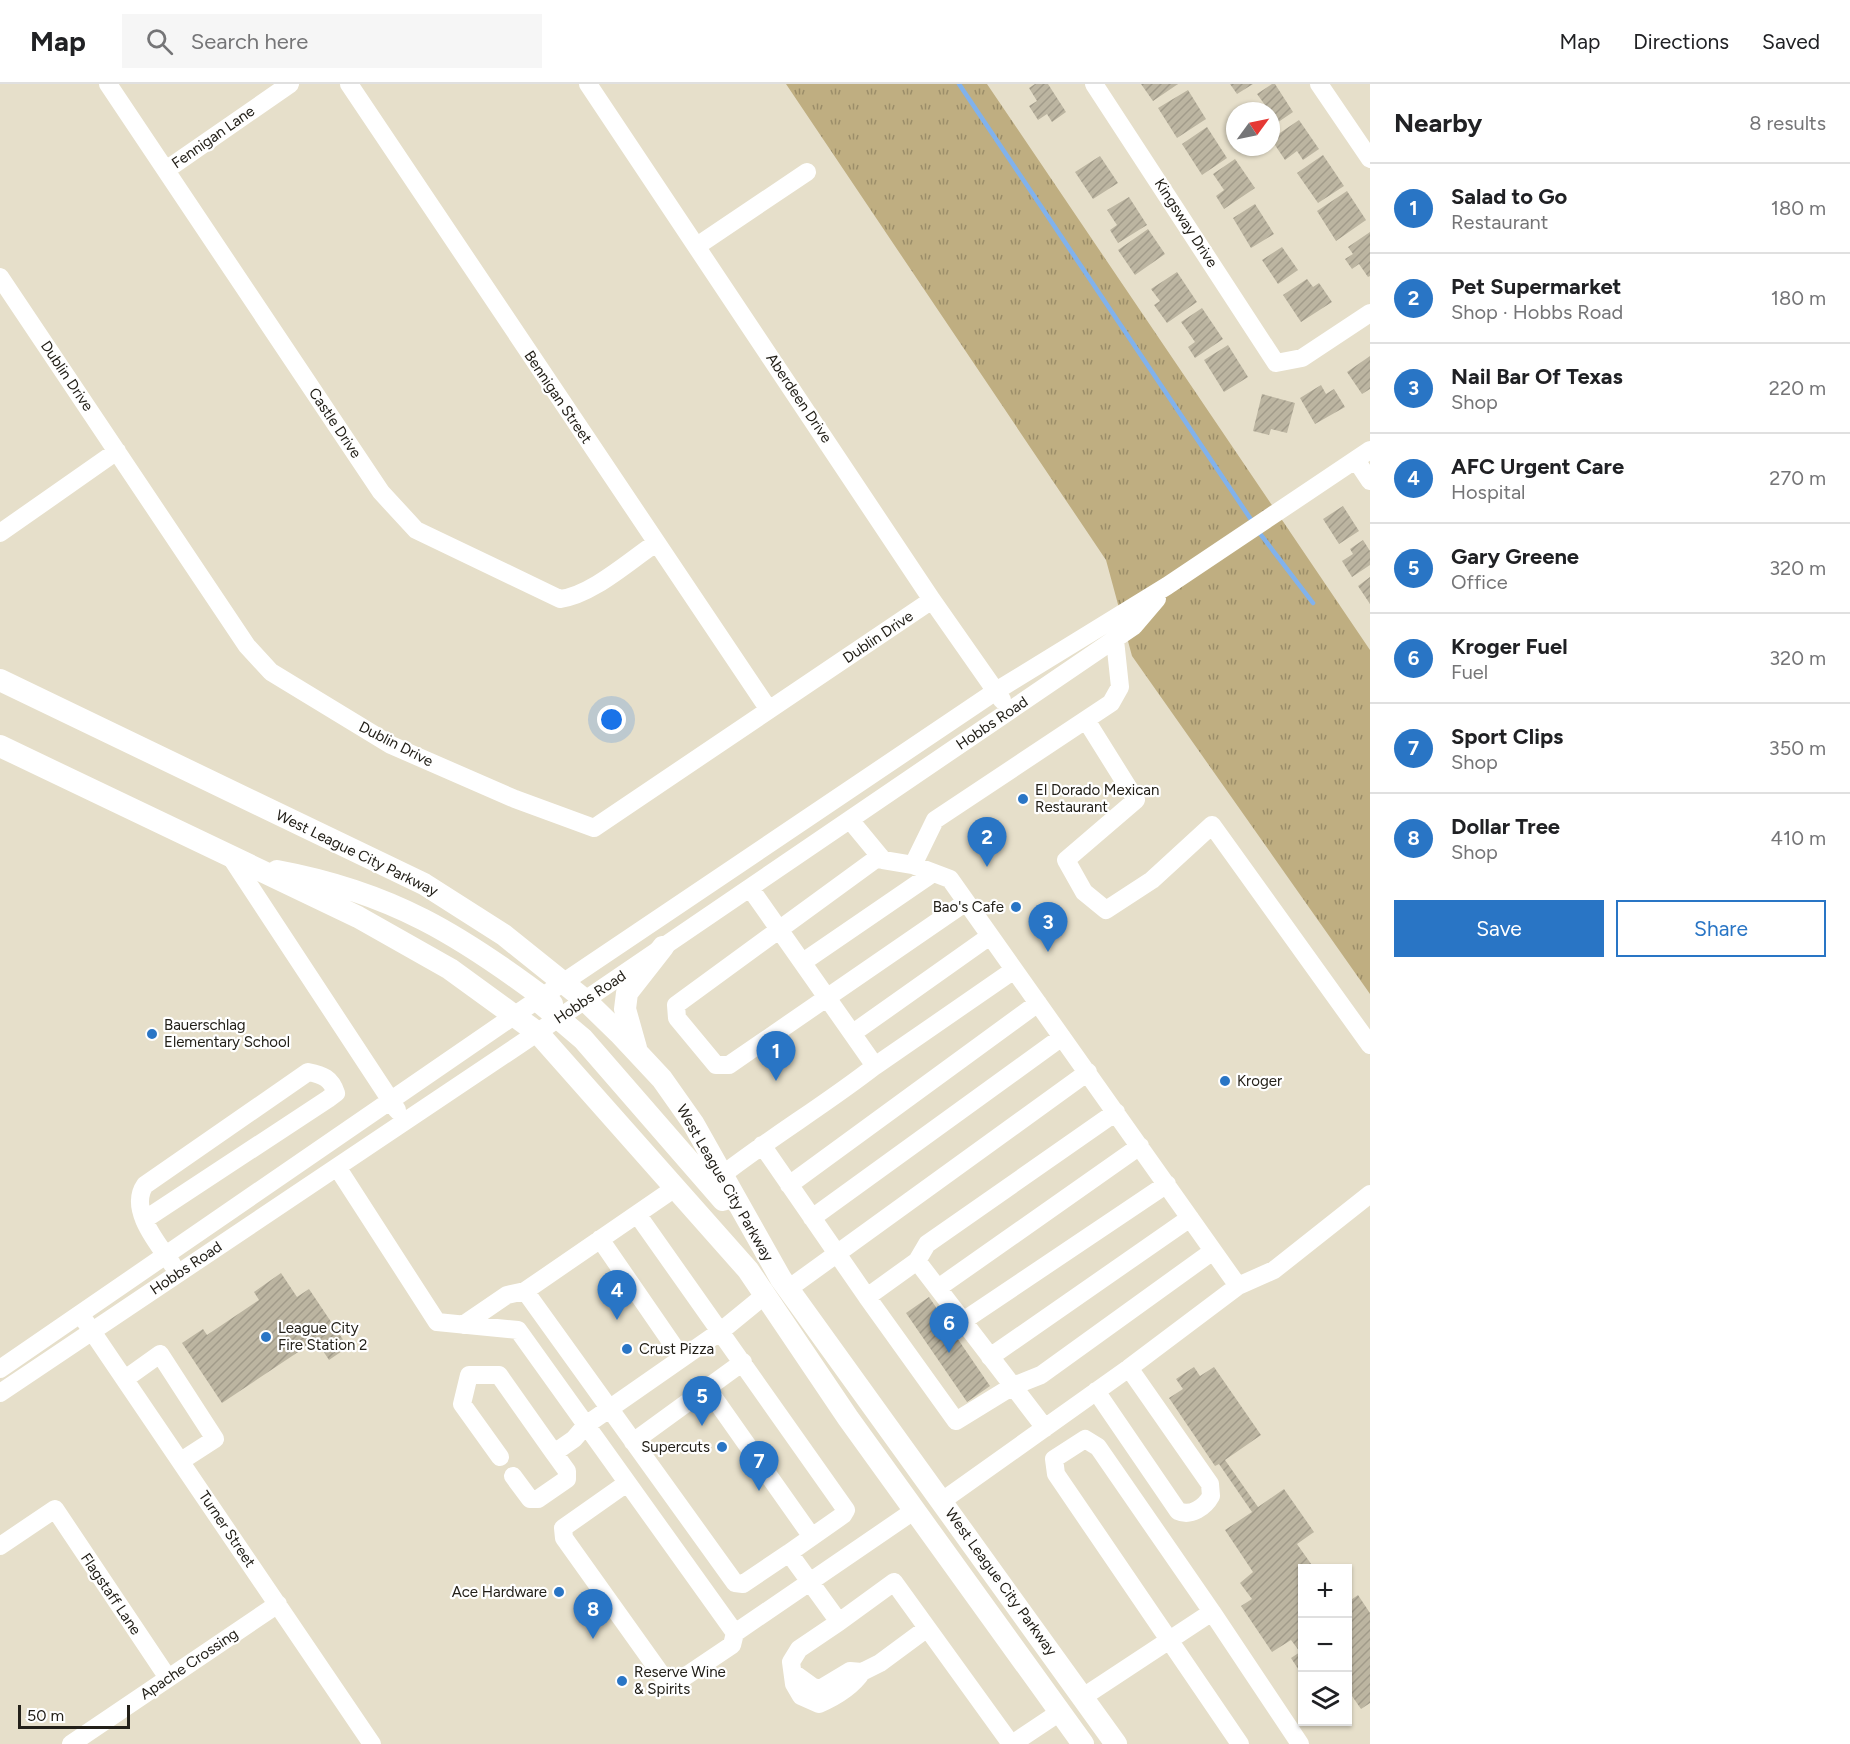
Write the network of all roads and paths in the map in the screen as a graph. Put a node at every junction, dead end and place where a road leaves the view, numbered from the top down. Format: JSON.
{"nodes":[{"id":1,"x":108,"y":84,"type":"edge"},
{"id":2,"x":290,"y":84,"type":"edge"},
{"id":3,"x":348,"y":84,"type":"edge"},
{"id":4,"x":588,"y":84,"type":"edge"},
{"id":5,"x":1094,"y":84,"type":"edge"},
{"id":6,"x":1318,"y":84,"type":"edge"},
{"id":7,"x":1370,"y":159,"type":"edge"},
{"id":8,"x":166,"y":170,"type":"junction"},
{"id":9,"x":807,"y":172,"type":"dead end"},
{"id":10,"x":697,"y":246,"type":"junction"},
{"id":11,"x":0,"y":277,"type":"edge"},
{"id":12,"x":1370,"y":313,"type":"edge"},
{"id":13,"x":117,"y":452,"type":"junction"},
{"id":14,"x":1363,"y":455,"type":"edge"},
{"id":15,"x":1370,"y":482,"type":"edge"},
{"id":16,"x":0,"y":533,"type":"edge"},
{"id":17,"x":656,"y":543,"type":"junction"},
{"id":18,"x":1167,"y":586,"type":"junction"},
{"id":19,"x":932,"y":600,"type":"junction"},
{"id":20,"x":1115,"y":640,"type":"junction"},
{"id":21,"x":0,"y":680,"type":"edge"},
{"id":22,"x":996,"y":691,"type":"junction"},
{"id":23,"x":770,"y":710,"type":"junction"},
{"id":24,"x":1010,"y":711,"type":"junction"},
{"id":25,"x":1086,"y":720,"type":"junction"},
{"id":26,"x":0,"y":746,"type":"edge"},
{"id":27,"x":850,"y":820,"type":"junction"},
{"id":28,"x":880,"y":856,"type":"junction"},
{"id":29,"x":235,"y":859,"type":"junction"},
{"id":30,"x":913,"y":865,"type":"junction"},
{"id":31,"x":933,"y":873,"type":"junction"},
{"id":32,"x":750,"y":888,"type":"junction"},
{"id":33,"x":966,"y":902,"type":"junction"},
{"id":34,"x":779,"y":929,"type":"junction"},
{"id":35,"x":990,"y":936,"type":"junction"},
{"id":36,"x":663,"y":947,"type":"junction"},
{"id":37,"x":803,"y":962,"type":"junction"},
{"id":38,"x":1014,"y":970,"type":"junction"},
{"id":39,"x":562,"y":983,"type":"junction"},
{"id":40,"x":539,"y":998,"type":"junction"},
{"id":41,"x":828,"y":998,"type":"junction"},
{"id":42,"x":585,"y":1000,"type":"junction"},
{"id":43,"x":1038,"y":1003,"type":"junction"},
{"id":44,"x":514,"y":1015,"type":"junction"},
{"id":45,"x":562,"y":1016,"type":"junction"},
{"id":46,"x":537,"y":1033,"type":"junction"},
{"id":47,"x":853,"y":1033,"type":"junction"},
{"id":48,"x":1062,"y":1037,"type":"junction"},
{"id":49,"x":1370,"y":1045,"type":"edge"},
{"id":50,"x":637,"y":1052,"type":"junction"},
{"id":51,"x":875,"y":1066,"type":"junction"},
{"id":52,"x":1088,"y":1072,"type":"junction"},
{"id":53,"x":391,"y":1100,"type":"junction"},
{"id":54,"x":1116,"y":1112,"type":"junction"},
{"id":55,"x":405,"y":1122,"type":"junction"},
{"id":56,"x":762,"y":1144,"type":"junction"},
{"id":57,"x":1140,"y":1146,"type":"junction"},
{"id":58,"x":337,"y":1167,"type":"junction"},
{"id":59,"x":721,"y":1176,"type":"junction"},
{"id":60,"x":1167,"y":1184,"type":"junction"},
{"id":61,"x":789,"y":1185,"type":"junction"},
{"id":62,"x":675,"y":1188,"type":"junction"},
{"id":63,"x":1370,"y":1194,"type":"edge"},
{"id":64,"x":637,"y":1214,"type":"junction"},
{"id":65,"x":812,"y":1218,"type":"junction"},
{"id":66,"x":1190,"y":1218,"type":"junction"},
{"id":67,"x":144,"y":1220,"type":"junction"},
{"id":68,"x":600,"y":1239,"type":"junction"},
{"id":69,"x":1213,"y":1251,"type":"junction"},
{"id":70,"x":837,"y":1253,"type":"junction"},
{"id":71,"x":166,"y":1256,"type":"junction"},
{"id":72,"x":917,"y":1261,"type":"junction"},
{"id":73,"x":178,"y":1274,"type":"junction"},
{"id":74,"x":1238,"y":1286,"type":"junction"},
{"id":75,"x":778,"y":1288,"type":"junction"},
{"id":76,"x":938,"y":1288,"type":"junction"},
{"id":77,"x":525,"y":1290,"type":"junction"},
{"id":78,"x":867,"y":1297,"type":"junction"},
{"id":79,"x":81,"y":1315,"type":"junction"},
{"id":80,"x":963,"y":1321,"type":"junction"},
{"id":81,"x":463,"y":1325,"type":"junction"},
{"id":82,"x":92,"y":1331,"type":"junction"},
{"id":83,"x":721,"y":1331,"type":"junction"},
{"id":84,"x":990,"y":1357,"type":"junction"},
{"id":85,"x":682,"y":1358,"type":"junction"},
{"id":86,"x":743,"y":1362,"type":"junction"},
{"id":87,"x":1129,"y":1368,"type":"junction"},
{"id":88,"x":0,"y":1369,"type":"edge"},
{"id":89,"x":125,"y":1379,"type":"junction"},
{"id":90,"x":1012,"y":1386,"type":"junction"},
{"id":91,"x":708,"y":1388,"type":"junction"},
{"id":92,"x":1096,"y":1391,"type":"junction"},
{"id":93,"x":0,"y":1393,"type":"edge"},
{"id":94,"x":609,"y":1409,"type":"junction"},
{"id":95,"x":586,"y":1425,"type":"junction"},
{"id":96,"x":1040,"y":1431,"type":"junction"},
{"id":97,"x":633,"y":1442,"type":"junction"},
{"id":98,"x":554,"y":1453,"type":"junction"},
{"id":99,"x":500,"y":1457,"type":"dead end"},
{"id":100,"x":1054,"y":1459,"type":"junction"},
{"id":101,"x":181,"y":1461,"type":"junction"},
{"id":102,"x":513,"y":1476,"type":"dead end"},
{"id":103,"x":627,"y":1483,"type":"junction"},
{"id":104,"x":942,"y":1501,"type":"junction"},
{"id":105,"x":915,"y":1510,"type":"junction"},
{"id":106,"x":812,"y":1537,"type":"junction"},
{"id":107,"x":0,"y":1546,"type":"edge"},
{"id":108,"x":789,"y":1553,"type":"junction"},
{"id":109,"x":811,"y":1582,"type":"junction"},
{"id":110,"x":278,"y":1604,"type":"junction"},
{"id":111,"x":1212,"y":1612,"type":"junction"},
{"id":112,"x":839,"y":1622,"type":"junction"},
{"id":113,"x":926,"y":1629,"type":"junction"},
{"id":114,"x":735,"y":1633,"type":"junction"},
{"id":115,"x":1170,"y":1640,"type":"junction"},
{"id":116,"x":168,"y":1678,"type":"junction"},
{"id":117,"x":1083,"y":1697,"type":"junction"},
{"id":118,"x":1060,"y":1712,"type":"junction"},
{"id":119,"x":71,"y":1744,"type":"edge"},
{"id":120,"x":372,"y":1744,"type":"edge"},
{"id":121,"x":1011,"y":1744,"type":"edge"},
{"id":122,"x":1083,"y":1744,"type":"edge"},
{"id":123,"x":1116,"y":1744,"type":"edge"},
{"id":124,"x":1240,"y":1744,"type":"edge"},
{"id":125,"x":1300,"y":1744,"type":"edge"}],
"edges":[{"from":1,"to":8,"type":"street","name":"Castle Drive"},
{"from":2,"to":8,"type":"street","name":"Fennigan Lane"},
{"from":3,"to":17,"type":"street","name":"Bennigan Street"},
{"from":4,"to":10,"type":"street","name":"Aberdeen Drive"},
{"from":5,"to":12,"type":"street","name":"Kingsway Drive"},
{"from":6,"to":7,"type":"street"},
{"from":8,"to":17,"type":"street","name":"Castle Drive"},
{"from":9,"to":10,"type":"street"},
{"from":10,"to":19,"type":"street","name":"Aberdeen Drive"},
{"from":11,"to":13,"type":"street","name":"Dublin Drive"},
{"from":13,"to":16,"type":"street"},
{"from":13,"to":23,"type":"street","name":"Dublin Drive"},
{"from":14,"to":15,"type":"street"},
{"from":14,"to":18,"type":"street","name":"Hobbs Road"},
{"from":17,"to":23,"type":"street","name":"Bennigan Street"},
{"from":18,"to":20,"type":"street","name":"Hobbs Road"},
{"from":18,"to":22,"type":"street","name":"Hobbs Road"},
{"from":19,"to":22,"type":"street","name":"Aberdeen Drive"},
{"from":19,"to":23,"type":"street","name":"Dublin Drive"},
{"from":20,"to":24,"type":"street","name":"Hobbs Road"},
{"from":20,"to":25,"type":"street"},
{"from":21,"to":39,"type":"main road","name":"West League City Parkway"},
{"from":22,"to":24,"type":"street","name":"Aberdeen Drive"},
{"from":22,"to":39,"type":"street","name":"Hobbs Road"},
{"from":24,"to":27,"type":"street","name":"Hobbs Road"},
{"from":25,"to":30,"type":"street"},
{"from":25,"to":49,"type":"street"},
{"from":26,"to":29,"type":"main road","name":"West League City Parkway"},
{"from":27,"to":28,"type":"street"},
{"from":27,"to":32,"type":"street","name":"Hobbs Road"},
{"from":28,"to":30,"type":"street"},
{"from":28,"to":34,"type":"street"},
{"from":29,"to":40,"type":"main road"},
{"from":29,"to":44,"type":"main road","name":"West League City Parkway"},
{"from":29,"to":53,"type":"street"},
{"from":30,"to":31,"type":"street"},
{"from":31,"to":33,"type":"street"},
{"from":31,"to":37,"type":"street"},
{"from":32,"to":34,"type":"street"},
{"from":32,"to":36,"type":"street","name":"Hobbs Road"},
{"from":33,"to":35,"type":"street"},
{"from":33,"to":41,"type":"street"},
{"from":34,"to":37,"type":"street"},
{"from":34,"to":41,"type":"street"},
{"from":35,"to":38,"type":"street"},
{"from":35,"to":47,"type":"street"},
{"from":36,"to":42,"type":"street","name":"Hobbs Road"},
{"from":36,"to":50,"type":"main road"},
{"from":37,"to":41,"type":"street"},
{"from":38,"to":43,"type":"street"},
{"from":38,"to":51,"type":"street"},
{"from":39,"to":40,"type":"street","name":"Hobbs Road"},
{"from":39,"to":42,"type":"main road","name":"West League City Parkway"},
{"from":40,"to":44,"type":"street","name":"Hobbs Road"},
{"from":40,"to":45,"type":"main road"},
{"from":41,"to":47,"type":"street"},
{"from":42,"to":45,"type":"street","name":"Hobbs Road"},
{"from":42,"to":50,"type":"main road","name":"West League City Parkway"},
{"from":43,"to":48,"type":"street"},
{"from":43,"to":61,"type":"street"},
{"from":44,"to":46,"type":"main road","name":"West League City Parkway"},
{"from":44,"to":53,"type":"street","name":"Hobbs Road"},
{"from":45,"to":46,"type":"street","name":"Hobbs Road"},
{"from":45,"to":75,"type":"main road"},
{"from":46,"to":55,"type":"street","name":"Hobbs Road"},
{"from":46,"to":62,"type":"main road","name":"West League City Parkway"},
{"from":47,"to":51,"type":"street"},
{"from":48,"to":52,"type":"street"},
{"from":48,"to":65,"type":"street"},
{"from":50,"to":59,"type":"main road","name":"West League City Parkway"},
{"from":51,"to":56,"type":"street"},
{"from":52,"to":54,"type":"street"},
{"from":52,"to":70,"type":"street"},
{"from":53,"to":55,"type":"street"},
{"from":53,"to":71,"type":"street","name":"Hobbs Road"},
{"from":54,"to":57,"type":"street"},
{"from":54,"to":72,"type":"street"},
{"from":55,"to":58,"type":"street","name":"Hobbs Road"},
{"from":56,"to":59,"type":"street"},
{"from":56,"to":61,"type":"street"},
{"from":57,"to":60,"type":"street"},
{"from":57,"to":76,"type":"street"},
{"from":58,"to":73,"type":"street","name":"Hobbs Road"},
{"from":58,"to":81,"type":"street"},
{"from":59,"to":75,"type":"main road","name":"West League City Parkway"},
{"from":60,"to":66,"type":"street"},
{"from":60,"to":80,"type":"street"},
{"from":61,"to":65,"type":"street"},
{"from":62,"to":64,"type":"street"},
{"from":62,"to":75,"type":"main road","name":"West League City Parkway"},
{"from":63,"to":74,"type":"street"},
{"from":64,"to":68,"type":"street"},
{"from":64,"to":83,"type":"street"},
{"from":65,"to":70,"type":"street"},
{"from":66,"to":69,"type":"street"},
{"from":66,"to":84,"type":"street"},
{"from":67,"to":67,"type":"street"},
{"from":67,"to":71,"type":"street"},
{"from":68,"to":77,"type":"street"},
{"from":68,"to":85,"type":"street"},
{"from":69,"to":74,"type":"street"},
{"from":69,"to":90,"type":"street"},
{"from":70,"to":75,"type":"street"},
{"from":70,"to":78,"type":"street"},
{"from":71,"to":73,"type":"street"},
{"from":71,"to":79,"type":"street","name":"Hobbs Road"},
{"from":72,"to":76,"type":"street"},
{"from":72,"to":78,"type":"street"},
{"from":73,"to":82,"type":"street","name":"Hobbs Road"},
{"from":74,"to":87,"type":"street"},
{"from":75,"to":83,"type":"street"},
{"from":75,"to":104,"type":"main road","name":"West League City Parkway"},
{"from":75,"to":105,"type":"main road","name":"West League City Parkway"},
{"from":76,"to":80,"type":"street"},
{"from":77,"to":81,"type":"street"},
{"from":77,"to":94,"type":"street"},
{"from":78,"to":90,"type":"street"},
{"from":79,"to":82,"type":"street","name":"Turner Street"},
{"from":79,"to":88,"type":"street","name":"Hobbs Road"},
{"from":80,"to":84,"type":"street"},
{"from":81,"to":95,"type":"street"},
{"from":82,"to":89,"type":"street","name":"Turner Street"},
{"from":82,"to":93,"type":"street","name":"Hobbs Road"},
{"from":83,"to":85,"type":"street"},
{"from":83,"to":86,"type":"street"},
{"from":84,"to":90,"type":"street"},
{"from":85,"to":94,"type":"street"},
{"from":86,"to":91,"type":"street"},
{"from":86,"to":106,"type":"street"},
{"from":87,"to":92,"type":"street"},
{"from":87,"to":92,"type":"street"},
{"from":89,"to":101,"type":"street","name":"Turner Street"},
{"from":89,"to":101,"type":"street"},
{"from":90,"to":96,"type":"street"},
{"from":91,"to":97,"type":"street"},
{"from":91,"to":106,"type":"street"},
{"from":92,"to":96,"type":"street"},
{"from":94,"to":95,"type":"street"},
{"from":94,"to":97,"type":"street"},
{"from":95,"to":98,"type":"street"},
{"from":95,"to":103,"type":"street"},
{"from":96,"to":100,"type":"street"},
{"from":96,"to":104,"type":"street"},
{"from":97,"to":108,"type":"street"},
{"from":98,"to":99,"type":"street"},
{"from":98,"to":102,"type":"street"},
{"from":100,"to":111,"type":"street"},
{"from":100,"to":115,"type":"street"},
{"from":101,"to":110,"type":"street","name":"Turner Street"},
{"from":103,"to":114,"type":"street"},
{"from":103,"to":114,"type":"street"},
{"from":104,"to":105,"type":"main road"},
{"from":104,"to":117,"type":"main road","name":"West League City Parkway"},
{"from":105,"to":109,"type":"street"},
{"from":105,"to":118,"type":"main road","name":"West League City Parkway"},
{"from":106,"to":108,"type":"street"},
{"from":107,"to":116,"type":"street","name":"Flagstaff Lane"},
{"from":108,"to":109,"type":"street"},
{"from":109,"to":112,"type":"street"},
{"from":109,"to":114,"type":"street"},
{"from":110,"to":116,"type":"street","name":"Apache Crossing"},
{"from":110,"to":120,"type":"street","name":"Turner Street"},
{"from":111,"to":115,"type":"street"},
{"from":111,"to":125,"type":"street"},
{"from":112,"to":113,"type":"street"},
{"from":112,"to":113,"type":"street"},
{"from":113,"to":121,"type":"street"},
{"from":115,"to":117,"type":"street"},
{"from":115,"to":124,"type":"street"},
{"from":116,"to":119,"type":"street","name":"Apache Crossing"},
{"from":117,"to":118,"type":"main road"},
{"from":117,"to":123,"type":"main road","name":"West League City Parkway"},
{"from":118,"to":121,"type":"street"},
{"from":118,"to":122,"type":"main road","name":"West League City Parkway"}]}
